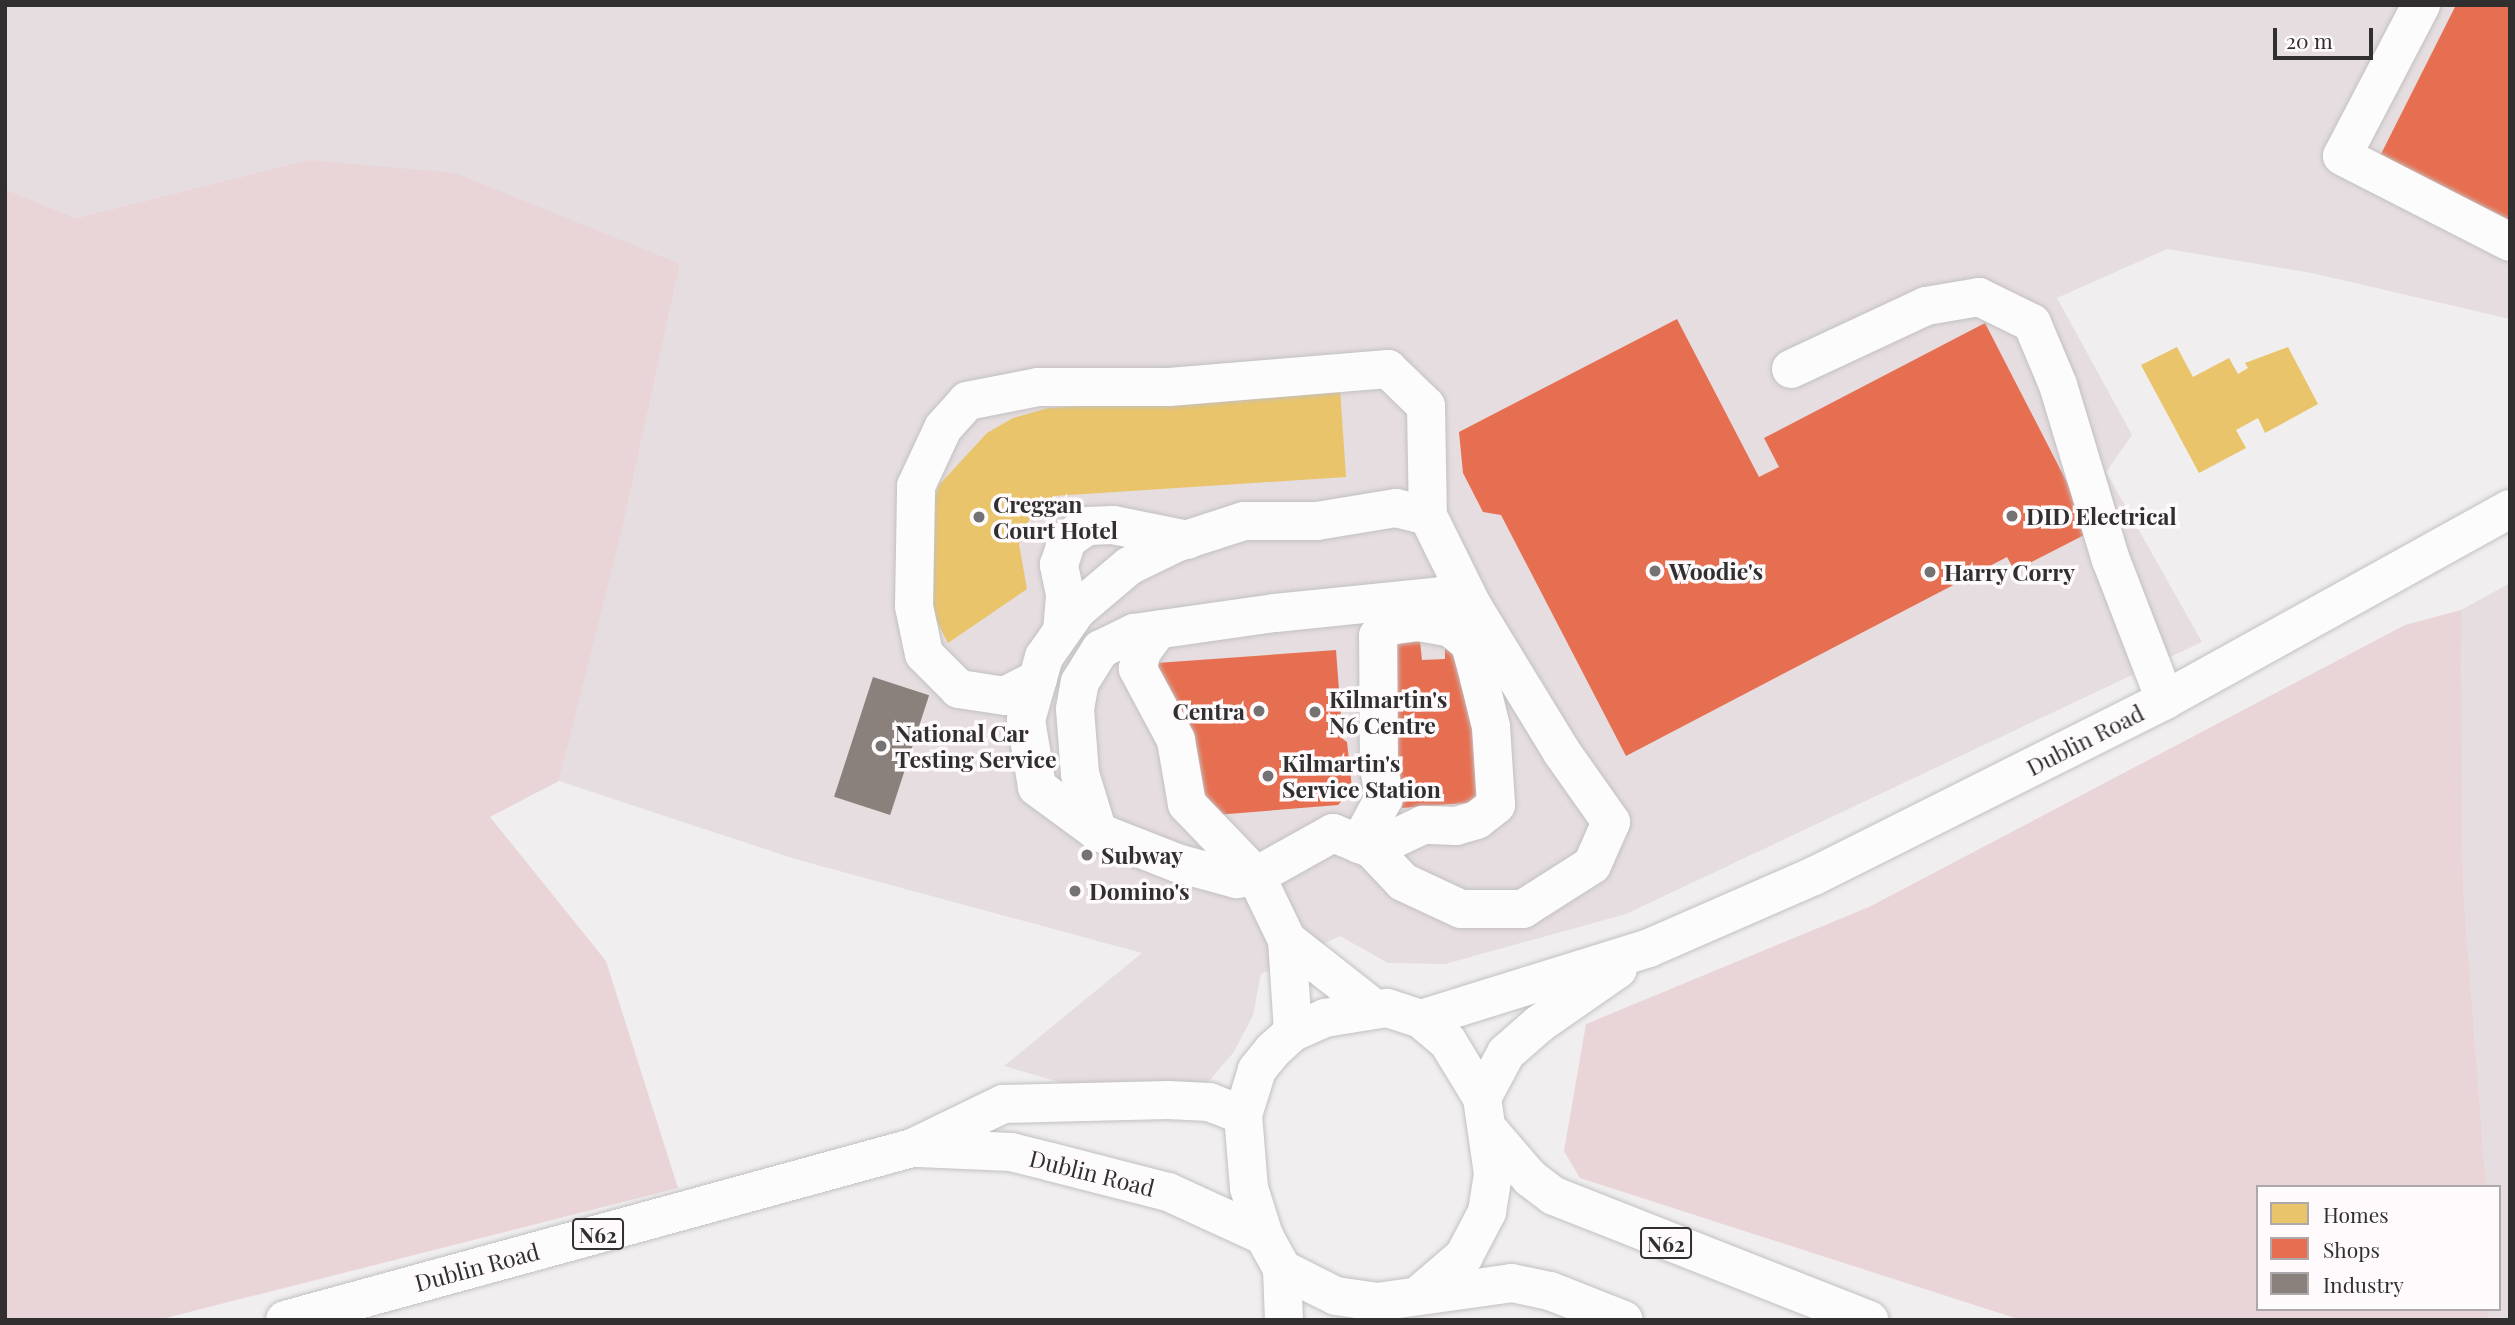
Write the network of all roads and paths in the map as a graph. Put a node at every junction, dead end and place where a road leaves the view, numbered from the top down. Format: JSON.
{"nodes":[{"id":1,"x":2421,"y":5,"type":"edge"},
{"id":2,"x":2510,"y":242,"type":"edge"},
{"id":3,"x":1791,"y":369,"type":"dead end"},
{"id":4,"x":2510,"y":509,"type":"edge"},
{"id":5,"x":1428,"y":516,"type":"junction"},
{"id":6,"x":1188,"y":540,"type":"junction"},
{"id":7,"x":1472,"y":605,"type":"junction"},
{"id":8,"x":1158,"y":630,"type":"junction"},
{"id":9,"x":1062,"y":631,"type":"junction"},
{"id":10,"x":1038,"y":679,"type":"junction"},
{"id":11,"x":2165,"y":700,"type":"junction"},
{"id":12,"x":1098,"y":831,"type":"junction"},
{"id":13,"x":1365,"y":846,"type":"junction"},
{"id":14,"x":1256,"y":876,"type":"junction"},
{"id":15,"x":1287,"y":940,"type":"junction"},
{"id":16,"x":1649,"y":948,"type":"junction"},
{"id":17,"x":1375,"y":1009,"type":"junction"},
{"id":18,"x":1421,"y":1019,"type":"junction"},
{"id":19,"x":1293,"y":1032,"type":"junction"},
{"id":20,"x":1485,"y":1113,"type":"junction"},
{"id":21,"x":1243,"y":1115,"type":"junction"},
{"id":22,"x":912,"y":1148,"type":"junction"},
{"id":23,"x":1264,"y":1236,"type":"junction"},
{"id":24,"x":1282,"y":1269,"type":"junction"},
{"id":25,"x":1421,"y":1293,"type":"junction"},
{"id":26,"x":1367,"y":1311,"type":"edge"},
{"id":27,"x":285,"y":1320,"type":"edge"},
{"id":28,"x":1284,"y":1320,"type":"edge"},
{"id":29,"x":1623,"y":1320,"type":"edge"},
{"id":30,"x":1869,"y":1320,"type":"edge"}],
"edges":[{"from":1,"to":2,"type":"main road"},
{"from":3,"to":11,"type":"main road"},
{"from":4,"to":11,"type":"main road","name":"Dublin Road"},
{"from":5,"to":6,"type":"main road"},
{"from":5,"to":7,"type":"main road"},
{"from":5,"to":10,"type":"main road"},
{"from":6,"to":9,"type":"main road"},
{"from":6,"to":9,"type":"main road"},
{"from":7,"to":8,"type":"main road"},
{"from":7,"to":13,"type":"main road"},
{"from":8,"to":12,"type":"main road"},
{"from":8,"to":14,"type":"main road"},
{"from":9,"to":10,"type":"main road"},
{"from":10,"to":12,"type":"main road"},
{"from":11,"to":16,"type":"main road","name":"Dublin Road"},
{"from":12,"to":14,"type":"main road"},
{"from":13,"to":13,"type":"main road"},
{"from":13,"to":14,"type":"main road"},
{"from":14,"to":15,"type":"main road"},
{"from":15,"to":17,"type":"main road"},
{"from":15,"to":19,"type":"main road"},
{"from":16,"to":18,"type":"main road","name":"Dublin Road"},
{"from":16,"to":20,"type":"main road","name":"Dublin Road"},
{"from":17,"to":18,"type":"main road","number":"N62"},
{"from":17,"to":19,"type":"main road","number":"N62"},
{"from":18,"to":20,"type":"main road","number":"N62"},
{"from":19,"to":21,"type":"main road","number":"N62"},
{"from":20,"to":25,"type":"main road","number":"N62"},
{"from":20,"to":30,"type":"main road","number":"N62"},
{"from":21,"to":22,"type":"main road","name":"Dublin Road","number":"N62"},
{"from":21,"to":23,"type":"main road","number":"N62"},
{"from":22,"to":23,"type":"main road","name":"Dublin Road","number":"N62"},
{"from":22,"to":27,"type":"main road","name":"Dublin Road","number":"N62"},
{"from":23,"to":24,"type":"main road","number":"N62"},
{"from":24,"to":26,"type":"main road","number":"N62"},
{"from":24,"to":28,"type":"main road"},
{"from":25,"to":26,"type":"main road","number":"N62"},
{"from":25,"to":29,"type":"main road","number":"N62"}]}
